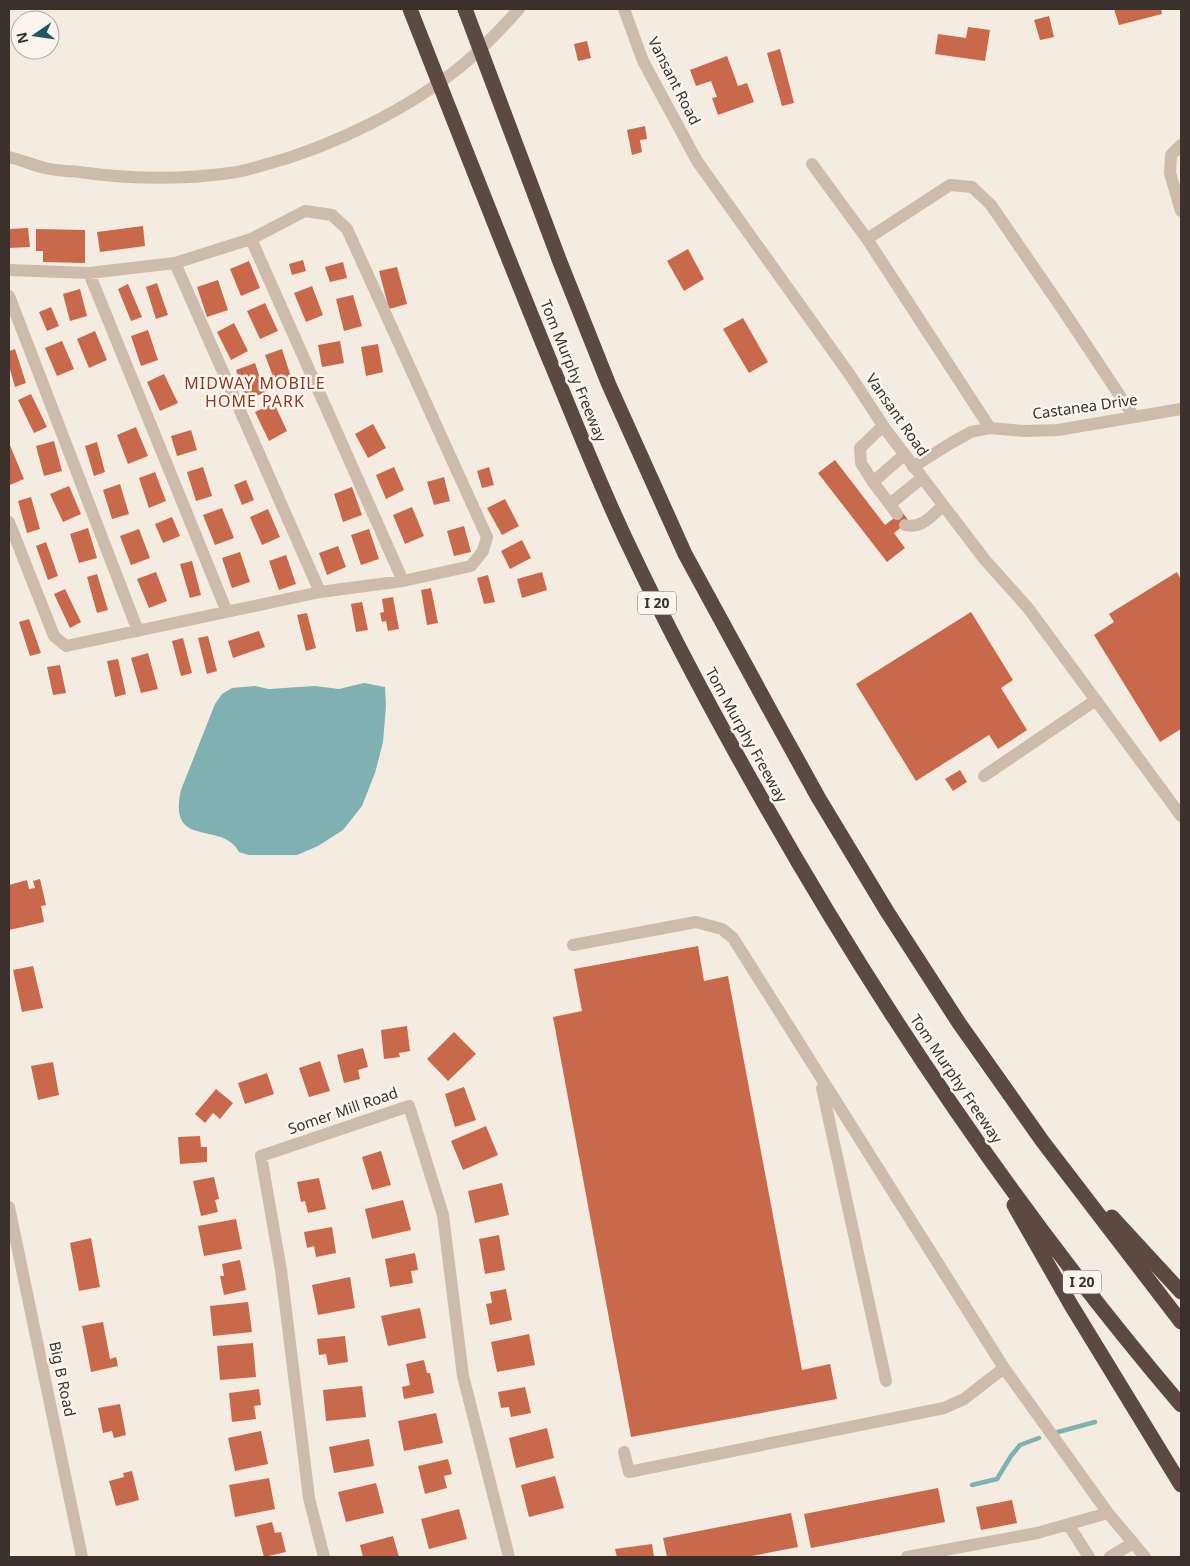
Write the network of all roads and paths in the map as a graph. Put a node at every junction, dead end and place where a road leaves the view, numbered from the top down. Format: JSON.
{"nodes":[{"id":1,"x":410,"y":9,"type":"edge"},
{"id":2,"x":465,"y":9,"type":"edge"},
{"id":3,"x":519,"y":9,"type":"edge"},
{"id":4,"x":624,"y":9,"type":"edge"},
{"id":5,"x":1181,"y":145,"type":"edge"},
{"id":6,"x":9,"y":157,"type":"edge"},
{"id":7,"x":812,"y":164,"type":"dead end"},
{"id":8,"x":1181,"y":211,"type":"edge"},
{"id":9,"x":251,"y":239,"type":"junction"},
{"id":10,"x":867,"y":239,"type":"junction"},
{"id":11,"x":175,"y":263,"type":"junction"},
{"id":12,"x":9,"y":270,"type":"edge"},
{"id":13,"x":89,"y":273,"type":"junction"},
{"id":14,"x":9,"y":296,"type":"edge"},
{"id":15,"x":1181,"y":409,"type":"edge"},
{"id":16,"x":1134,"y":417,"type":"junction"},
{"id":17,"x":883,"y":426,"type":"junction"},
{"id":18,"x":990,"y":428,"type":"junction"},
{"id":19,"x":904,"y":455,"type":"junction"},
{"id":20,"x":914,"y":467,"type":"junction"},
{"id":21,"x":922,"y":478,"type":"junction"},
{"id":22,"x":873,"y":482,"type":"junction"},
{"id":23,"x":943,"y":506,"type":"junction"},
{"id":24,"x":9,"y":522,"type":"edge"},
{"id":25,"x":910,"y":526,"type":"dead end"},
{"id":26,"x":402,"y":581,"type":"junction"},
{"id":27,"x":320,"y":592,"type":"junction"},
{"id":28,"x":227,"y":612,"type":"junction"},
{"id":29,"x":138,"y":632,"type":"junction"},
{"id":30,"x":1096,"y":700,"type":"junction"},
{"id":31,"x":984,"y":776,"type":"dead end"},
{"id":32,"x":1181,"y":816,"type":"edge"},
{"id":33,"x":573,"y":945,"type":"dead end"},
{"id":34,"x":820,"y":1078,"type":"junction"},
{"id":35,"x":1043,"y":1142,"type":"junction"},
{"id":36,"x":987,"y":1156,"type":"junction"},
{"id":37,"x":9,"y":1207,"type":"edge"},
{"id":38,"x":1181,"y":1292,"type":"edge"},
{"id":39,"x":1181,"y":1322,"type":"edge"},
{"id":40,"x":1004,"y":1368,"type":"junction"},
{"id":41,"x":886,"y":1381,"type":"dead end"},
{"id":42,"x":1181,"y":1405,"type":"edge"},
{"id":43,"x":624,"y":1452,"type":"dead end"},
{"id":44,"x":1181,"y":1485,"type":"edge"},
{"id":45,"x":1108,"y":1513,"type":"junction"},
{"id":46,"x":1068,"y":1524,"type":"junction"},
{"id":47,"x":1134,"y":1543,"type":"junction"},
{"id":48,"x":82,"y":1557,"type":"edge"},
{"id":49,"x":324,"y":1557,"type":"edge"},
{"id":50,"x":509,"y":1557,"type":"edge"},
{"id":51,"x":907,"y":1557,"type":"edge"},
{"id":52,"x":1090,"y":1557,"type":"edge"},
{"id":53,"x":1110,"y":1557,"type":"edge"},
{"id":54,"x":1145,"y":1557,"type":"edge"}],
"edges":[{"from":1,"to":36,"type":"highway","name":"Tom Murphy Freeway","number":"I 20"},
{"from":2,"to":35,"type":"highway","name":"Tom Murphy Freeway"},
{"from":3,"to":6,"type":"street"},
{"from":4,"to":17,"type":"street","name":"Vansant Road"},
{"from":5,"to":8,"type":"street"},
{"from":7,"to":10,"type":"street"},
{"from":9,"to":11,"type":"street"},
{"from":9,"to":26,"type":"street"},
{"from":9,"to":26,"type":"street"},
{"from":10,"to":16,"type":"street"},
{"from":10,"to":18,"type":"street"},
{"from":11,"to":13,"type":"street"},
{"from":11,"to":27,"type":"street"},
{"from":12,"to":13,"type":"street"},
{"from":13,"to":28,"type":"street"},
{"from":14,"to":29,"type":"street"},
{"from":15,"to":16,"type":"street","name":"Castanea Drive"},
{"from":16,"to":18,"type":"street","name":"Castanea Drive"},
{"from":17,"to":19,"type":"street","name":"Vansant Road"},
{"from":17,"to":22,"type":"street"},
{"from":18,"to":20,"type":"street","name":"Castanea Drive"},
{"from":19,"to":20,"type":"street","name":"Vansant Road"},
{"from":19,"to":22,"type":"street"},
{"from":20,"to":21,"type":"street","name":"Vansant Road"},
{"from":21,"to":22,"type":"street"},
{"from":21,"to":23,"type":"street","name":"Vansant Road"},
{"from":23,"to":25,"type":"street"},
{"from":23,"to":30,"type":"street","name":"Vansant Road"},
{"from":24,"to":29,"type":"street"},
{"from":26,"to":27,"type":"street"},
{"from":27,"to":28,"type":"street"},
{"from":28,"to":29,"type":"street"},
{"from":30,"to":31,"type":"street"},
{"from":30,"to":32,"type":"street","name":"Vansant Road"},
{"from":33,"to":34,"type":"street"},
{"from":34,"to":40,"type":"street"},
{"from":34,"to":41,"type":"street"},
{"from":35,"to":38,"type":"highway"},
{"from":35,"to":39,"type":"highway","name":"Tom Murphy Freeway"},
{"from":36,"to":42,"type":"highway","name":"Tom Murphy Freeway","number":"I 20"},
{"from":36,"to":44,"type":"highway"},
{"from":37,"to":48,"type":"street","name":"Big B Road"},
{"from":40,"to":43,"type":"street"},
{"from":40,"to":45,"type":"street"},
{"from":45,"to":46,"type":"street"},
{"from":45,"to":47,"type":"street"},
{"from":46,"to":51,"type":"street"},
{"from":46,"to":52,"type":"street"},
{"from":47,"to":53,"type":"street"},
{"from":47,"to":54,"type":"street"},
{"from":49,"to":50,"type":"street","name":"Somer Mill Road"}]}
